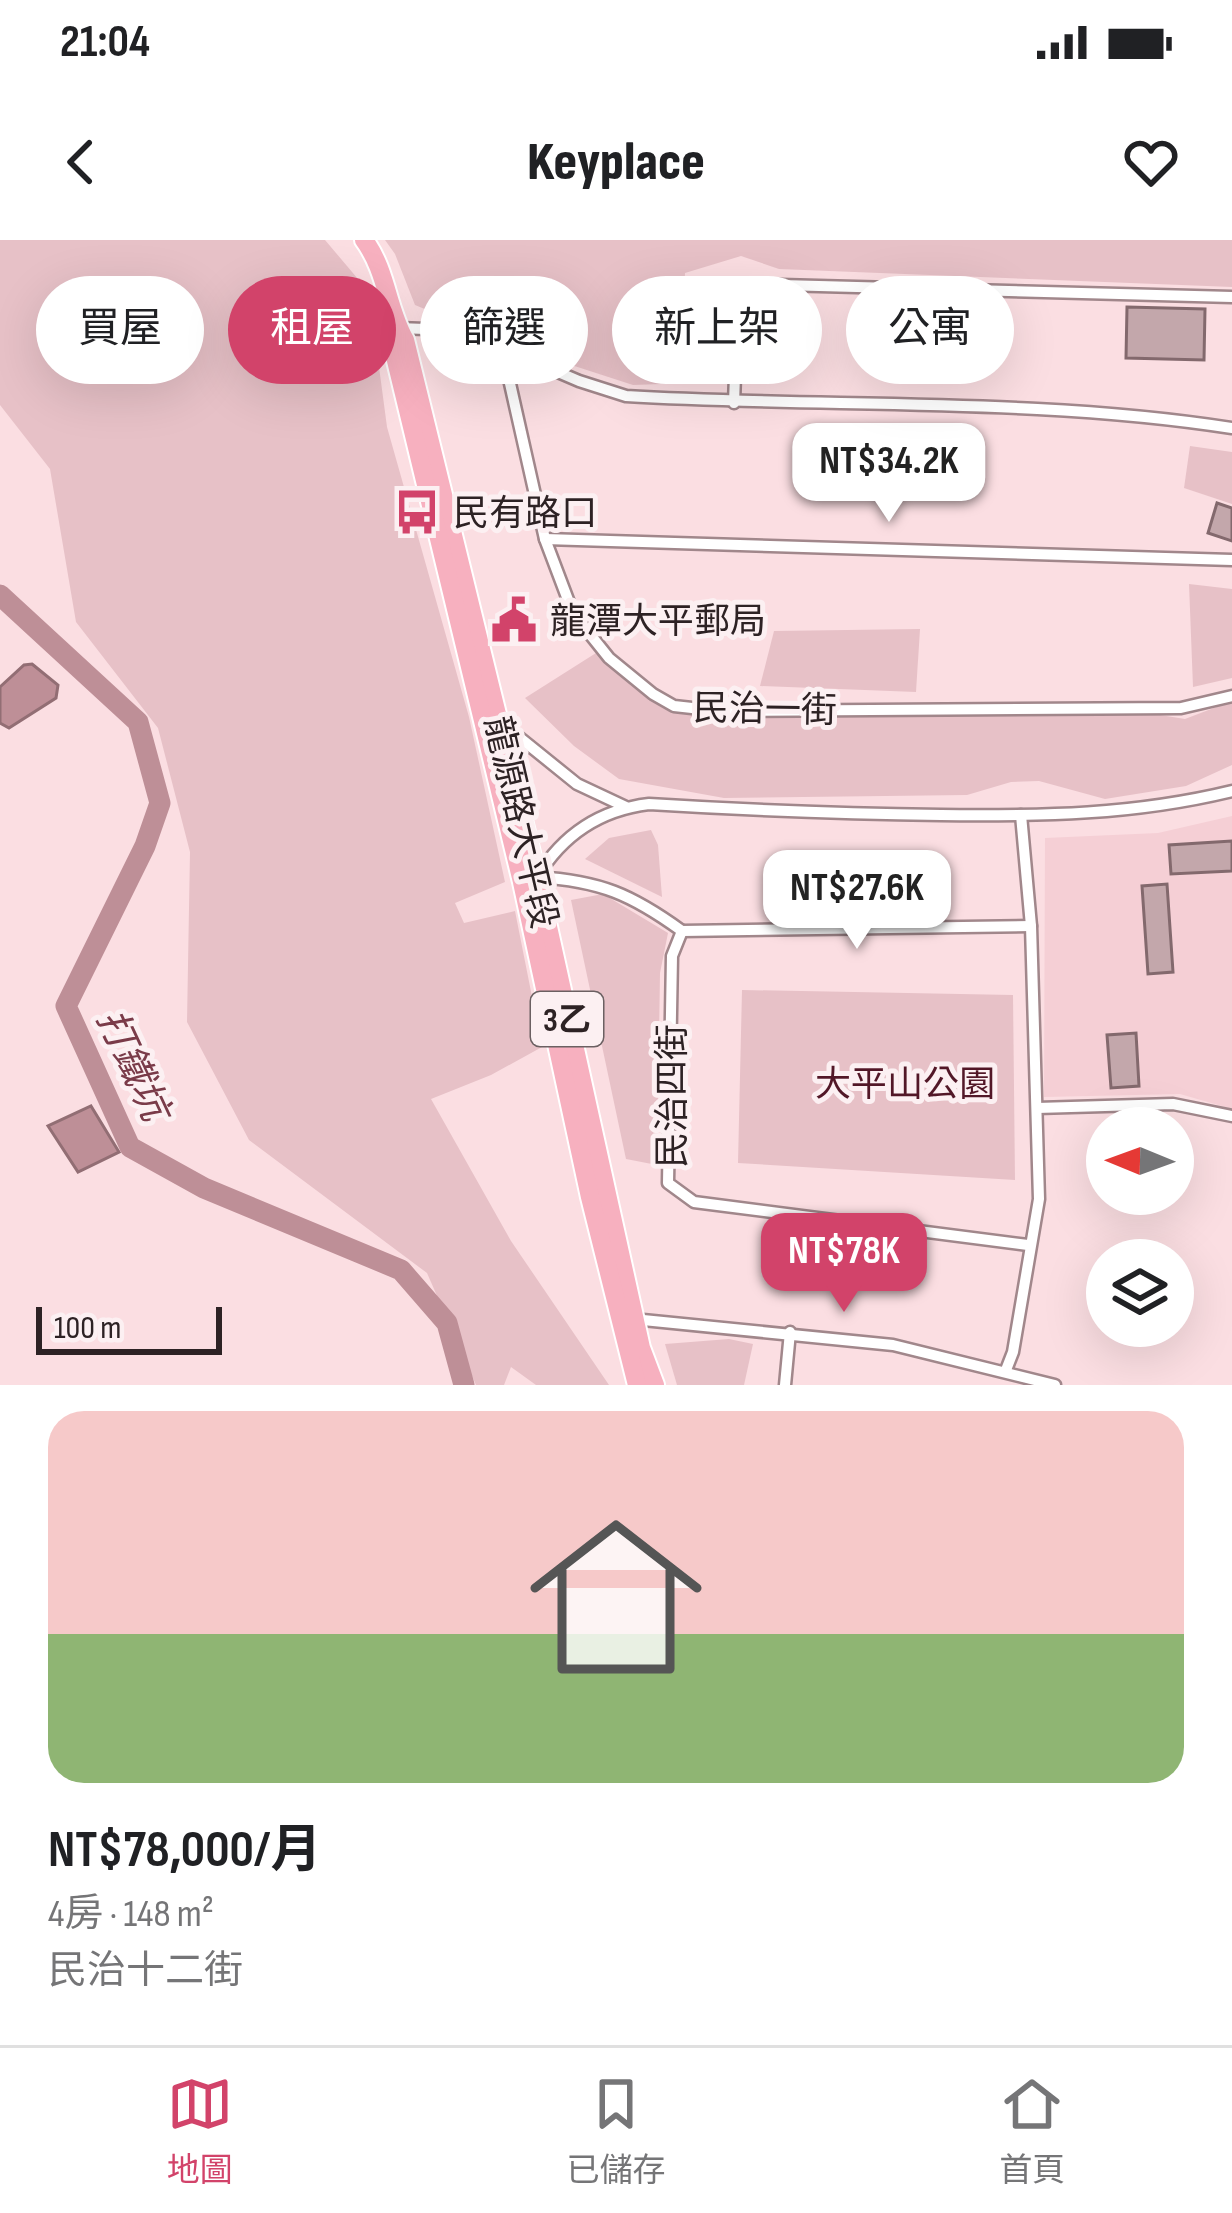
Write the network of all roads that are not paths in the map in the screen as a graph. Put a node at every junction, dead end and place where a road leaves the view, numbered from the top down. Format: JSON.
{"nodes":[{"id":1,"x":364,"y":240,"type":"edge"},
{"id":2,"x":1232,"y":297,"type":"edge"},
{"id":3,"x":420,"y":327,"type":"edge"},
{"id":4,"x":398,"y":328,"type":"junction"},
{"id":5,"x":510,"y":384,"type":"edge"},
{"id":6,"x":588,"y":384,"type":"edge"},
{"id":7,"x":734,"y":403,"type":"junction"},
{"id":8,"x":1232,"y":428,"type":"edge"},
{"id":9,"x":545,"y":539,"type":"junction"},
{"id":10,"x":1232,"y":560,"type":"edge"},
{"id":11,"x":1232,"y":696,"type":"edge"},
{"id":12,"x":491,"y":721,"type":"junction"},
{"id":13,"x":1232,"y":790,"type":"edge"},
{"id":14,"x":626,"y":807,"type":"junction"},
{"id":15,"x":1021,"y":815,"type":"junction"},
{"id":16,"x":529,"y":880,"type":"junction"},
{"id":17,"x":1031,"y":926,"type":"junction"},
{"id":18,"x":682,"y":931,"type":"junction"},
{"id":19,"x":1036,"y":1108,"type":"junction"},
{"id":20,"x":1232,"y":1116,"type":"edge"},
{"id":21,"x":1028,"y":1245,"type":"junction"},
{"id":22,"x":627,"y":1318,"type":"junction"},
{"id":23,"x":790,"y":1332,"type":"junction"},
{"id":24,"x":1006,"y":1370,"type":"junction"},
{"id":25,"x":637,"y":1385,"type":"edge"},
{"id":26,"x":656,"y":1385,"type":"edge"},
{"id":27,"x":785,"y":1385,"type":"edge"},
{"id":28,"x":1055,"y":1385,"type":"edge"}],
"edges":[{"from":1,"to":4,"type":"main road","name":"龍源路大平段","number":"3乙"},
{"from":2,"to":7,"type":"street"},
{"from":3,"to":4,"type":"street"},
{"from":4,"to":12,"type":"main road","name":"龍源路大平段","number":"3乙"},
{"from":5,"to":9,"type":"street","name":"民治一街"},
{"from":6,"to":7,"type":"street"},
{"from":7,"to":8,"type":"street"},
{"from":9,"to":10,"type":"street"},
{"from":9,"to":11,"type":"street","name":"民治一街"},
{"from":12,"to":14,"type":"street"},
{"from":12,"to":16,"type":"main road","name":"龍源路大平段","number":"3乙"},
{"from":13,"to":15,"type":"street"},
{"from":14,"to":15,"type":"street"},
{"from":14,"to":16,"type":"street"},
{"from":15,"to":17,"type":"street"},
{"from":16,"to":18,"type":"street"},
{"from":16,"to":22,"type":"main road","name":"龍源路大平段","number":"3乙"},
{"from":17,"to":18,"type":"street"},
{"from":17,"to":19,"type":"street"},
{"from":18,"to":21,"type":"street","name":"民治四街"},
{"from":19,"to":20,"type":"street"},
{"from":19,"to":21,"type":"street"},
{"from":21,"to":24,"type":"street"},
{"from":22,"to":23,"type":"street"},
{"from":22,"to":25,"type":"main road","number":"3乙"},
{"from":22,"to":26,"type":"main road","number":"3乙"},
{"from":23,"to":24,"type":"street"},
{"from":23,"to":27,"type":"street"},
{"from":24,"to":28,"type":"street"}]}
